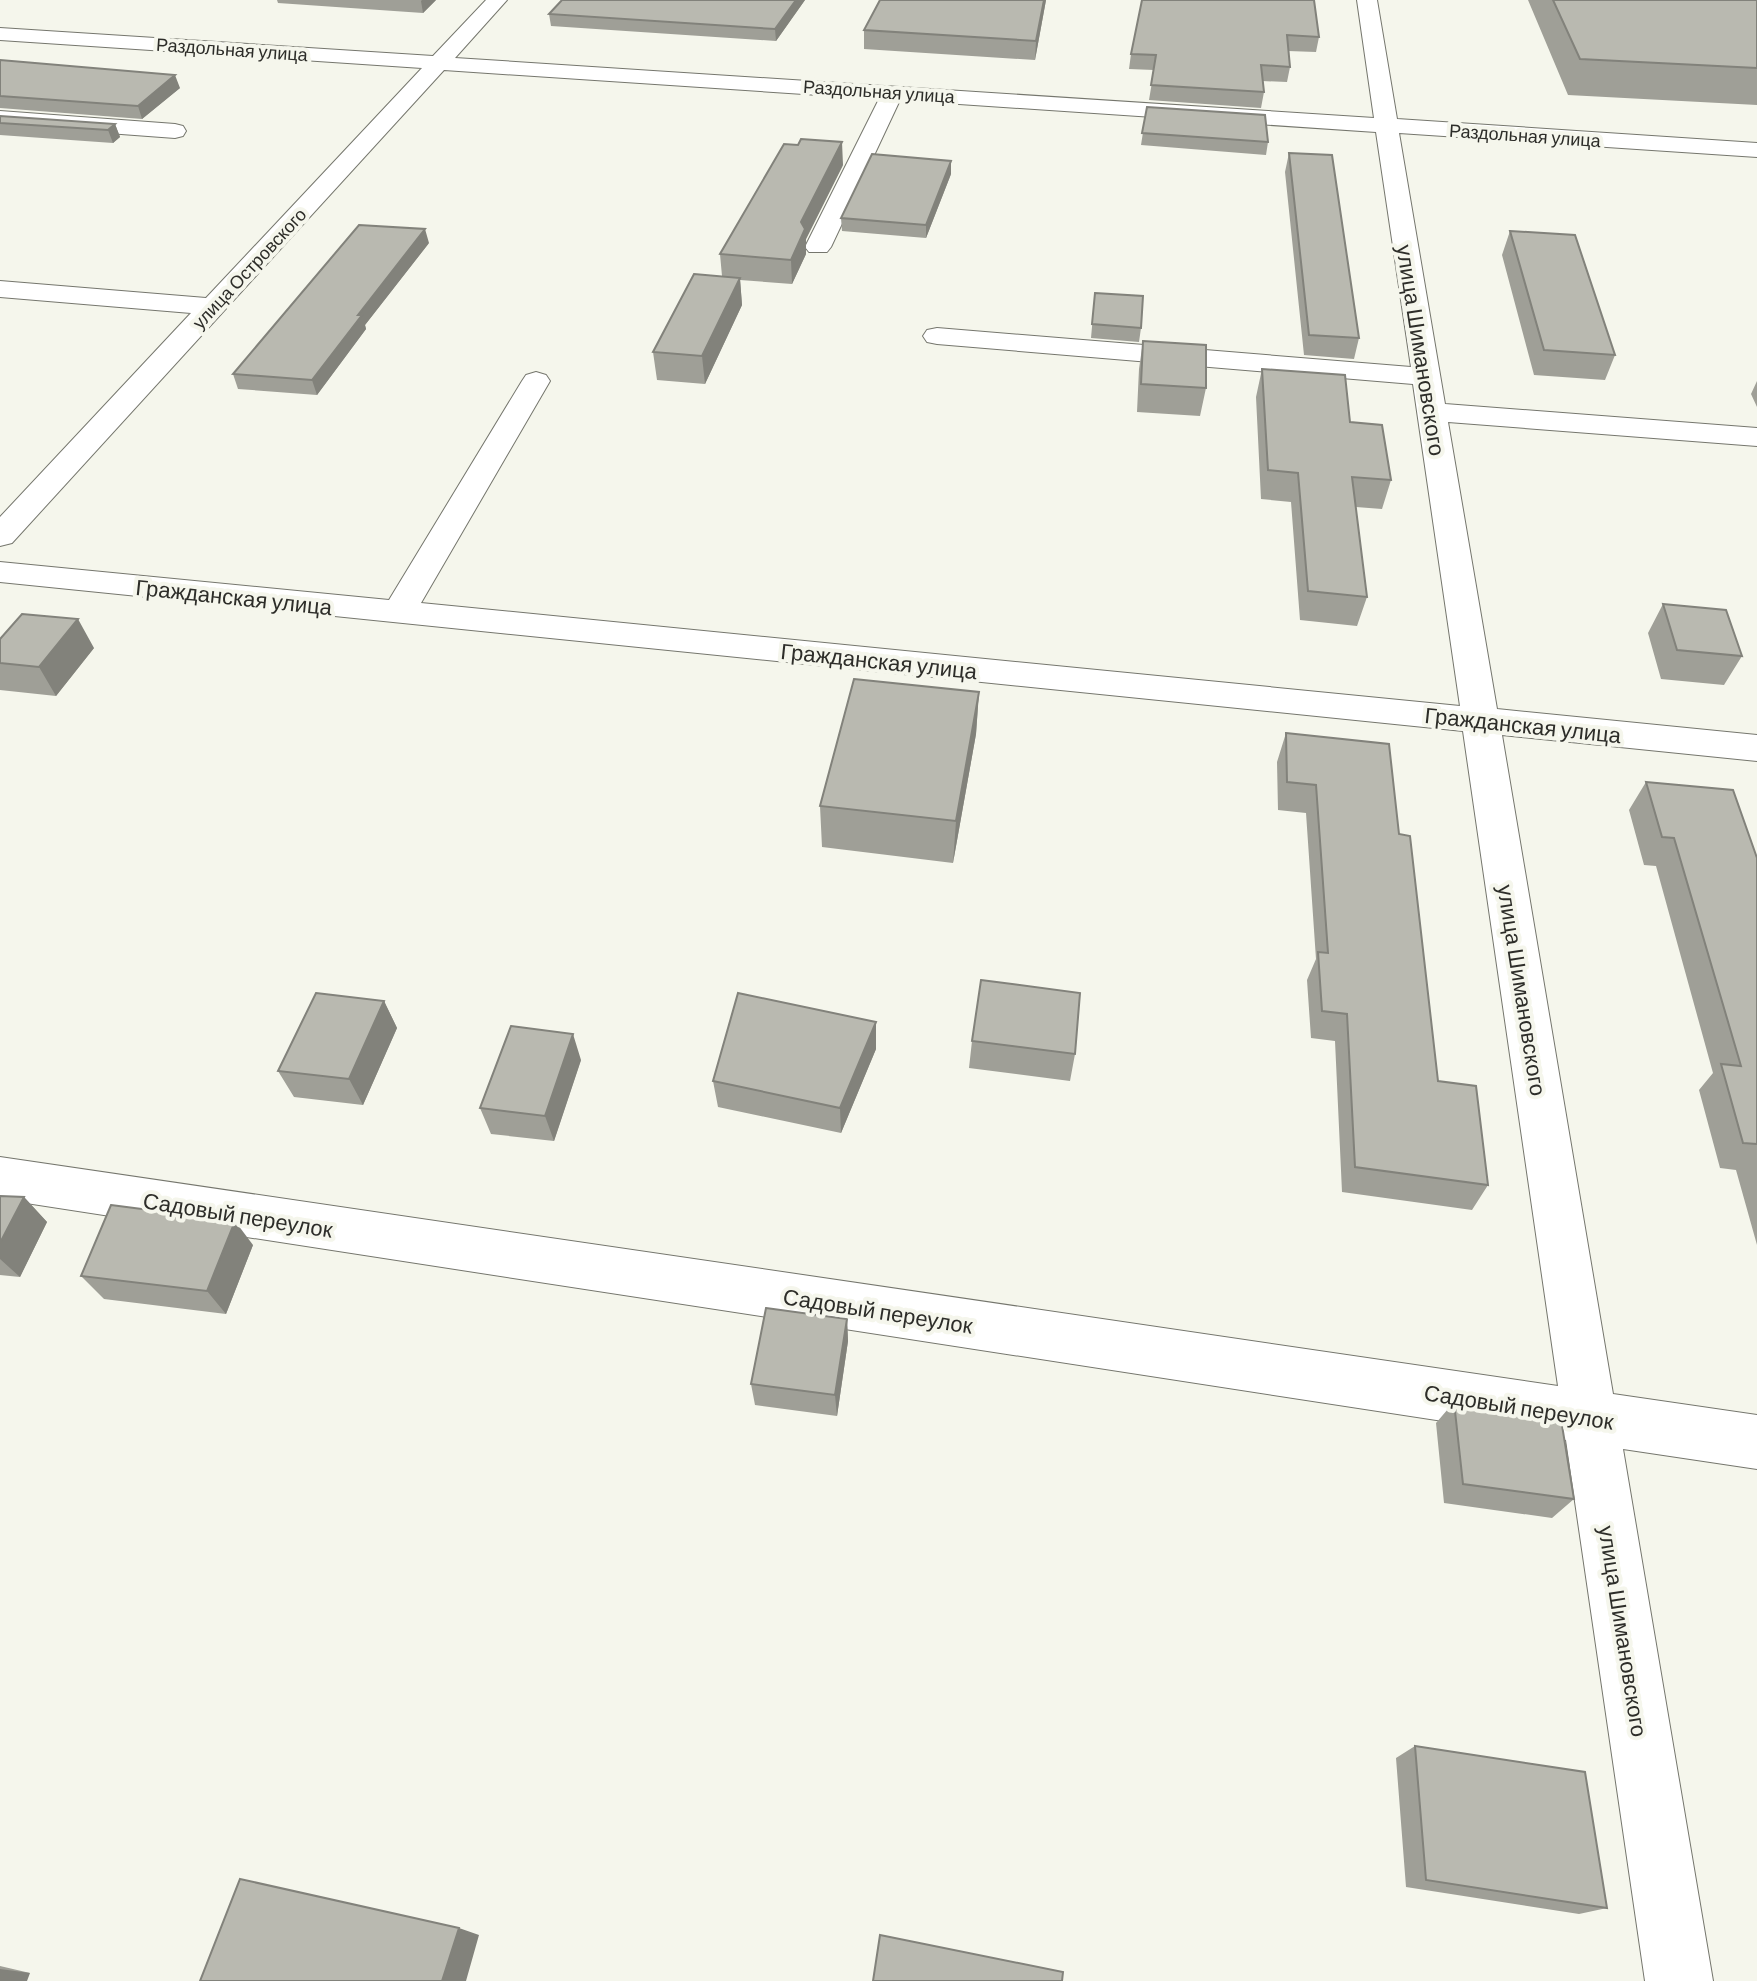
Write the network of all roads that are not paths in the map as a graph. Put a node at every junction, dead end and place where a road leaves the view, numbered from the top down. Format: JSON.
{"nodes":[{"id":1,"x":497,"y":0,"type":"edge"},
{"id":2,"x":1367,"y":0,"type":"edge"},
{"id":3,"x":0,"y":34,"type":"edge"},
{"id":4,"x":440,"y":62,"type":"junction"},
{"id":5,"x":893,"y":92,"type":"junction"},
{"id":6,"x":0,"y":118,"type":"edge"},
{"id":7,"x":1387,"y":126,"type":"junction"},
{"id":8,"x":175,"y":131,"type":"dead end"},
{"id":9,"x":1757,"y":150,"type":"edge"},
{"id":10,"x":818,"y":247,"type":"dead end"},
{"id":11,"x":0,"y":289,"type":"edge"},
{"id":12,"x":213,"y":307,"type":"junction"},
{"id":13,"x":937,"y":336,"type":"dead end"},
{"id":14,"x":536,"y":381,"type":"dead end"},
{"id":15,"x":1430,"y":395,"type":"junction"},
{"id":16,"x":1757,"y":437,"type":"edge"},
{"id":17,"x":0,"y":536,"type":"edge"},
{"id":18,"x":0,"y":572,"type":"edge"},
{"id":19,"x":399,"y":612,"type":"junction"},
{"id":20,"x":1481,"y":720,"type":"junction"},
{"id":21,"x":1757,"y":748,"type":"edge"},
{"id":22,"x":0,"y":1178,"type":"edge"},
{"id":23,"x":1590,"y":1417,"type":"junction"},
{"id":24,"x":1757,"y":1442,"type":"edge"},
{"id":25,"x":1679,"y":1981,"type":"edge"}],
"edges":[{"from":1,"to":4,"type":"street","name":"улица Островского"},
{"from":2,"to":7,"type":"street","name":"улица Шимановского"},
{"from":3,"to":4,"type":"street","name":"Раздольная улица"},
{"from":4,"to":5,"type":"street","name":"Раздольная улица"},
{"from":4,"to":12,"type":"street","name":"улица Островского"},
{"from":5,"to":7,"type":"street","name":"Раздольная улица"},
{"from":5,"to":10,"type":"street"},
{"from":6,"to":8,"type":"street"},
{"from":7,"to":9,"type":"street","name":"Раздольная улица"},
{"from":7,"to":15,"type":"street","name":"улица Шимановского"},
{"from":11,"to":12,"type":"street"},
{"from":12,"to":17,"type":"street","name":"улица Островского"},
{"from":13,"to":15,"type":"street"},
{"from":14,"to":19,"type":"street"},
{"from":15,"to":16,"type":"street"},
{"from":15,"to":20,"type":"street","name":"улица Шимановского"},
{"from":18,"to":19,"type":"street","name":"Гражданская улица"},
{"from":19,"to":20,"type":"street","name":"Гражданская улица"},
{"from":20,"to":21,"type":"street","name":"Гражданская улица"},
{"from":20,"to":23,"type":"street","name":"улица Шимановского"},
{"from":22,"to":23,"type":"street","name":"Садовый переулок"},
{"from":23,"to":24,"type":"street","name":"Садовый переулок"},
{"from":23,"to":25,"type":"street","name":"улица Шимановского"}]}
